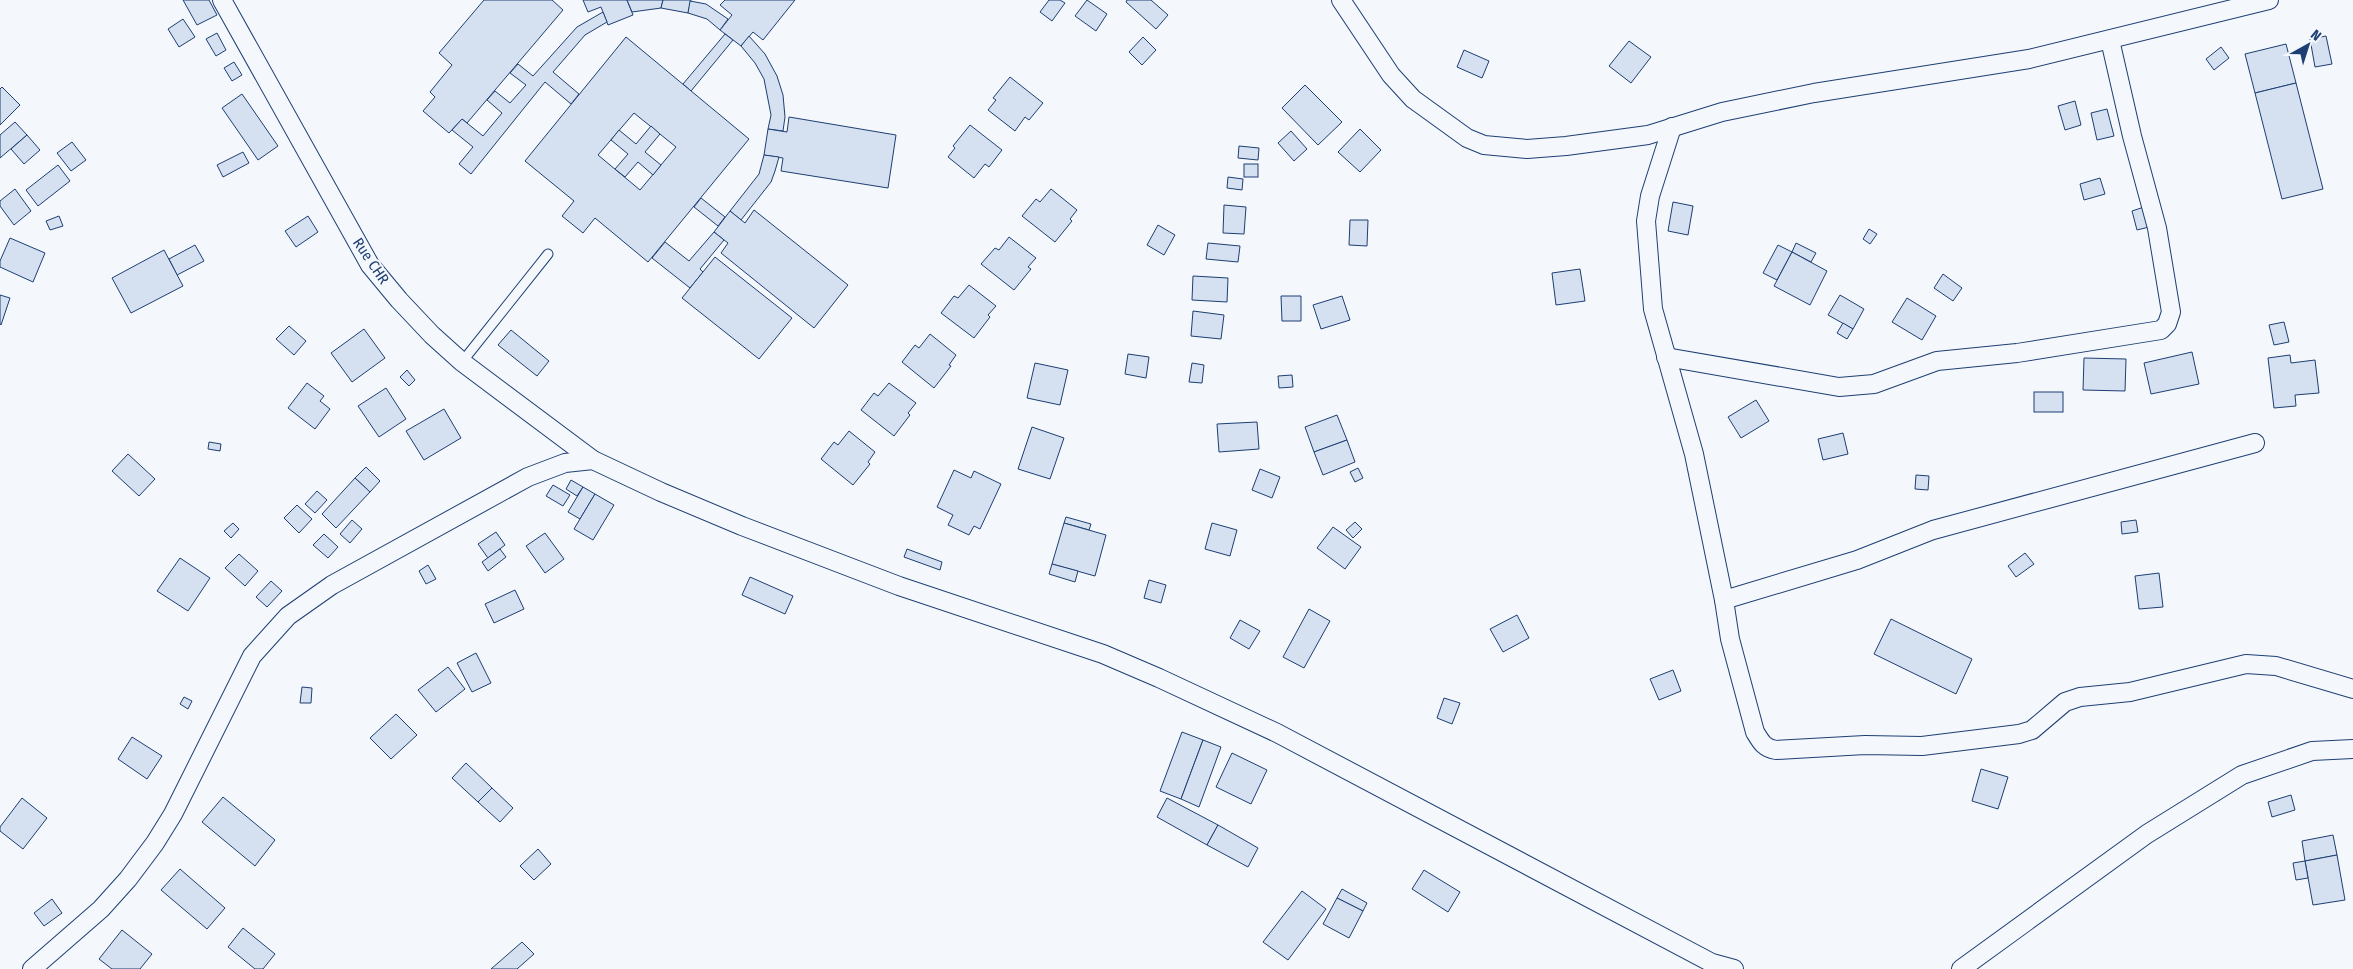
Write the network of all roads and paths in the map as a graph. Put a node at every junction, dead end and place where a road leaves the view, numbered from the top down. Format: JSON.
{"nodes":[{"id":1,"x":222,"y":0,"type":"edge"},
{"id":2,"x":1340,"y":0,"type":"edge"},
{"id":3,"x":2269,"y":0,"type":"edge"},
{"id":4,"x":2110,"y":40,"type":"junction"},
{"id":5,"x":1672,"y":127,"type":"junction"},
{"id":6,"x":1648,"y":135,"type":"junction"},
{"id":7,"x":1663,"y":153,"type":"junction"},
{"id":8,"x":548,"y":254,"type":"dead end"},
{"id":9,"x":1666,"y":357,"type":"junction"},
{"id":10,"x":462,"y":362,"type":"junction"},
{"id":11,"x":2255,"y":442,"type":"dead end"},
{"id":12,"x":594,"y":460,"type":"junction"},
{"id":13,"x":1724,"y":600,"type":"junction"},
{"id":14,"x":2353,"y":689,"type":"edge"},
{"id":15,"x":2353,"y":749,"type":"edge"},
{"id":16,"x":32,"y":969,"type":"edge"},
{"id":17,"x":1734,"y":969,"type":"edge"},
{"id":18,"x":1960,"y":969,"type":"edge"}],
"edges":[{"from":1,"to":10,"type":"street","name":"Rue CHR"},
{"from":2,"to":6,"type":"street"},
{"from":3,"to":4,"type":"street"},
{"from":4,"to":5,"type":"street"},
{"from":4,"to":9,"type":"street"},
{"from":5,"to":6,"type":"street"},
{"from":5,"to":7,"type":"street"},
{"from":6,"to":7,"type":"street"},
{"from":7,"to":9,"type":"street"},
{"from":8,"to":10,"type":"lane"},
{"from":9,"to":13,"type":"street"},
{"from":10,"to":12,"type":"street","name":"Rue CHR"},
{"from":11,"to":13,"type":"street"},
{"from":12,"to":16,"type":"street"},
{"from":12,"to":17,"type":"street","name":"Rue CHR"},
{"from":13,"to":14,"type":"street"},
{"from":15,"to":18,"type":"street"}]}
